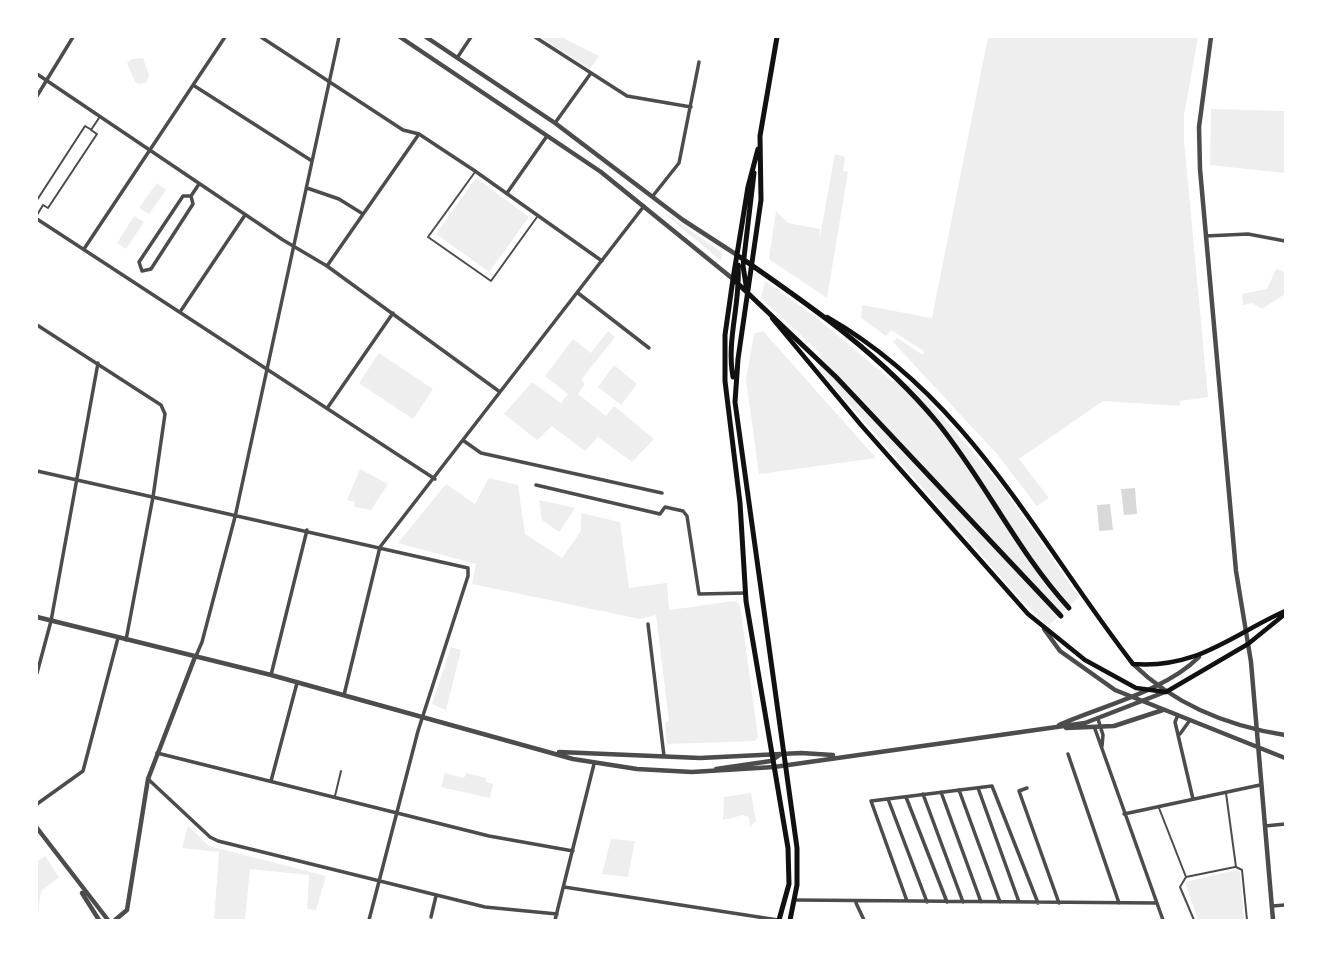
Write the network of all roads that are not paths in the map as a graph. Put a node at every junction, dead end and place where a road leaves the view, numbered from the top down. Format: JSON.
{"nodes":[{"id":1,"x":73,"y":37,"type":"edge"},
{"id":2,"x":225,"y":37,"type":"edge"},
{"id":3,"x":261,"y":37,"type":"edge"},
{"id":4,"x":339,"y":37,"type":"edge"},
{"id":5,"x":400,"y":37,"type":"edge"},
{"id":6,"x":426,"y":37,"type":"edge"},
{"id":7,"x":471,"y":37,"type":"edge"},
{"id":8,"x":535,"y":37,"type":"edge"},
{"id":9,"x":777,"y":37,"type":"edge"},
{"id":10,"x":1212,"y":37,"type":"edge"},
{"id":11,"x":457,"y":58,"type":"junction"},
{"id":12,"x":699,"y":62,"type":"dead end"},
{"id":13,"x":591,"y":73,"type":"junction"},
{"id":14,"x":37,"y":74,"type":"edge"},
{"id":15,"x":46,"y":81,"type":"junction"},
{"id":16,"x":329,"y":82,"type":"junction"},
{"id":17,"x":193,"y":85,"type":"junction"},
{"id":18,"x":37,"y":96,"type":"edge"},
{"id":19,"x":691,"y":107,"type":"junction"},
{"id":20,"x":99,"y":117,"type":"junction"},
{"id":21,"x":555,"y":123,"type":"junction"},
{"id":22,"x":91,"y":130,"type":"junction"},
{"id":23,"x":419,"y":134,"type":"junction"},
{"id":24,"x":548,"y":135,"type":"junction"},
{"id":25,"x":759,"y":147,"type":"junction"},
{"id":26,"x":149,"y":150,"type":"junction"},
{"id":27,"x":312,"y":161,"type":"junction"},
{"id":28,"x":754,"y":166,"type":"junction"},
{"id":29,"x":475,"y":171,"type":"junction"},
{"id":30,"x":199,"y":184,"type":"junction"},
{"id":31,"x":307,"y":188,"type":"junction"},
{"id":32,"x":507,"y":192,"type":"junction"},
{"id":33,"x":191,"y":196,"type":"junction"},
{"id":34,"x":652,"y":197,"type":"junction"},
{"id":35,"x":37,"y":201,"type":"edge"},
{"id":36,"x":43,"y":205,"type":"junction"},
{"id":37,"x":644,"y":205,"type":"junction"},
{"id":38,"x":363,"y":214,"type":"junction"},
{"id":39,"x":246,"y":215,"type":"junction"},
{"id":40,"x":538,"y":215,"type":"junction"},
{"id":41,"x":37,"y":217,"type":"edge"},
{"id":42,"x":1206,"y":236,"type":"junction"},
{"id":43,"x":1285,"y":241,"type":"edge"},
{"id":44,"x":293,"y":245,"type":"junction"},
{"id":45,"x":84,"y":249,"type":"junction"},
{"id":46,"x":737,"y":255,"type":"junction"},
{"id":47,"x":744,"y":260,"type":"junction"},
{"id":48,"x":602,"y":261,"type":"junction"},
{"id":49,"x":752,"y":265,"type":"junction"},
{"id":50,"x":327,"y":266,"type":"junction"},
{"id":51,"x":733,"y":279,"type":"junction"},
{"id":52,"x":739,"y":285,"type":"junction"},
{"id":53,"x":578,"y":293,"type":"junction"},
{"id":54,"x":748,"y":294,"type":"junction"},
{"id":55,"x":180,"y":312,"type":"junction"},
{"id":56,"x":393,"y":313,"type":"junction"},
{"id":57,"x":769,"y":315,"type":"junction"},
{"id":58,"x":824,"y":315,"type":"junction"},
{"id":59,"x":37,"y":325,"type":"edge"},
{"id":60,"x":649,"y":348,"type":"dead end"},
{"id":61,"x":98,"y":363,"type":"junction"},
{"id":62,"x":267,"y":370,"type":"junction"},
{"id":63,"x":735,"y":387,"type":"junction"},
{"id":64,"x":500,"y":392,"type":"junction"},
{"id":65,"x":328,"y":407,"type":"junction"},
{"id":66,"x":464,"y":441,"type":"junction"},
{"id":67,"x":37,"y":471,"type":"edge"},
{"id":68,"x":435,"y":479,"type":"junction"},
{"id":69,"x":77,"y":481,"type":"junction"},
{"id":70,"x":536,"y":485,"type":"dead end"},
{"id":71,"x":662,"y":493,"type":"dead end"},
{"id":72,"x":153,"y":497,"type":"junction"},
{"id":73,"x":235,"y":517,"type":"junction"},
{"id":74,"x":307,"y":530,"type":"junction"},
{"id":75,"x":380,"y":547,"type":"junction"},
{"id":76,"x":746,"y":593,"type":"junction"},
{"id":77,"x":1069,"y":608,"type":"dead end"},
{"id":78,"x":1285,"y":612,"type":"edge"},
{"id":79,"x":1061,"y":616,"type":"dead end"},
{"id":80,"x":37,"y":617,"type":"edge"},
{"id":81,"x":51,"y":621,"type":"junction"},
{"id":82,"x":648,"y":624,"type":"dead end"},
{"id":83,"x":1044,"y":629,"type":"junction"},
{"id":84,"x":1246,"y":629,"type":"junction"},
{"id":85,"x":118,"y":638,"type":"junction"},
{"id":86,"x":126,"y":640,"type":"junction"},
{"id":87,"x":1248,"y":644,"type":"junction"},
{"id":88,"x":195,"y":657,"type":"junction"},
{"id":89,"x":1199,"y":657,"type":"junction"},
{"id":90,"x":1133,"y":664,"type":"junction"},
{"id":91,"x":37,"y":673,"type":"edge"},
{"id":92,"x":271,"y":676,"type":"junction"},
{"id":93,"x":297,"y":683,"type":"junction"},
{"id":94,"x":1154,"y":684,"type":"junction"},
{"id":95,"x":1143,"y":690,"type":"junction"},
{"id":96,"x":1166,"y":692,"type":"junction"},
{"id":97,"x":1130,"y":696,"type":"junction"},
{"id":98,"x":344,"y":697,"type":"junction"},
{"id":99,"x":1144,"y":702,"type":"junction"},
{"id":100,"x":1167,"y":711,"type":"junction"},
{"id":101,"x":1178,"y":715,"type":"junction"},
{"id":102,"x":422,"y":718,"type":"junction"},
{"id":103,"x":1098,"y":719,"type":"junction"},
{"id":104,"x":1190,"y":720,"type":"junction"},
{"id":105,"x":1051,"y":728,"type":"junction"},
{"id":106,"x":1102,"y":728,"type":"junction"},
{"id":107,"x":1095,"y":729,"type":"junction"},
{"id":108,"x":1254,"y":729,"type":"junction"},
{"id":109,"x":1180,"y":734,"type":"junction"},
{"id":110,"x":1285,"y":734,"type":"edge"},
{"id":111,"x":1256,"y":747,"type":"junction"},
{"id":112,"x":1102,"y":748,"type":"junction"},
{"id":113,"x":551,"y":751,"type":"junction"},
{"id":114,"x":157,"y":753,"type":"junction"},
{"id":115,"x":782,"y":754,"type":"junction"},
{"id":116,"x":1068,"y":754,"type":"dead end"},
{"id":117,"x":596,"y":755,"type":"junction"},
{"id":118,"x":839,"y":756,"type":"junction"},
{"id":119,"x":664,"y":758,"type":"junction"},
{"id":120,"x":1285,"y":758,"type":"edge"},
{"id":121,"x":773,"y":761,"type":"junction"},
{"id":122,"x":594,"y":764,"type":"junction"},
{"id":123,"x":784,"y":766,"type":"junction"},
{"id":124,"x":341,"y":771,"type":"dead end"},
{"id":125,"x":148,"y":779,"type":"junction"},
{"id":126,"x":271,"y":781,"type":"junction"},
{"id":127,"x":1260,"y":785,"type":"junction"},
{"id":128,"x":978,"y":788,"type":"junction"},
{"id":129,"x":1027,"y":788,"type":"dead end"},
{"id":130,"x":959,"y":790,"type":"junction"},
{"id":131,"x":941,"y":792,"type":"junction"},
{"id":132,"x":1226,"y":792,"type":"junction"},
{"id":133,"x":923,"y":794,"type":"junction"},
{"id":134,"x":335,"y":797,"type":"junction"},
{"id":135,"x":906,"y":797,"type":"junction"},
{"id":136,"x":888,"y":799,"type":"junction"},
{"id":137,"x":1193,"y":799,"type":"junction"},
{"id":138,"x":37,"y":804,"type":"edge"},
{"id":139,"x":1159,"y":807,"type":"junction"},
{"id":140,"x":397,"y":812,"type":"junction"},
{"id":141,"x":1124,"y":814,"type":"junction"},
{"id":142,"x":1285,"y":824,"type":"edge"},
{"id":143,"x":1265,"y":826,"type":"junction"},
{"id":144,"x":37,"y":828,"type":"edge"},
{"id":145,"x":573,"y":851,"type":"junction"},
{"id":146,"x":1236,"y":867,"type":"junction"},
{"id":147,"x":1186,"y":877,"type":"junction"},
{"id":148,"x":379,"y":882,"type":"junction"},
{"id":149,"x":77,"y":883,"type":"junction"},
{"id":150,"x":564,"y":887,"type":"junction"},
{"id":151,"x":436,"y":896,"type":"junction"},
{"id":152,"x":795,"y":900,"type":"junction"},
{"id":153,"x":907,"y":901,"type":"junction"},
{"id":154,"x":856,"y":902,"type":"junction"},
{"id":155,"x":927,"y":902,"type":"junction"},
{"id":156,"x":947,"y":902,"type":"junction"},
{"id":157,"x":963,"y":902,"type":"junction"},
{"id":158,"x":981,"y":902,"type":"junction"},
{"id":159,"x":1000,"y":902,"type":"junction"},
{"id":160,"x":1019,"y":902,"type":"junction"},
{"id":161,"x":1038,"y":903,"type":"junction"},
{"id":162,"x":1059,"y":903,"type":"junction"},
{"id":163,"x":1119,"y":903,"type":"junction"},
{"id":164,"x":1157,"y":904,"type":"junction"},
{"id":165,"x":1285,"y":905,"type":"edge"},
{"id":166,"x":1272,"y":906,"type":"junction"},
{"id":167,"x":557,"y":914,"type":"junction"},
{"id":168,"x":431,"y":917,"type":"dead end"},
{"id":169,"x":99,"y":920,"type":"edge"},
{"id":170,"x":108,"y":920,"type":"edge"},
{"id":171,"x":115,"y":920,"type":"edge"},
{"id":172,"x":369,"y":920,"type":"edge"},
{"id":173,"x":555,"y":920,"type":"edge"},
{"id":174,"x":778,"y":920,"type":"edge"},
{"id":175,"x":790,"y":920,"type":"edge"},
{"id":176,"x":864,"y":920,"type":"edge"},
{"id":177,"x":1163,"y":920,"type":"edge"},
{"id":178,"x":1194,"y":920,"type":"edge"},
{"id":179,"x":1247,"y":920,"type":"edge"},
{"id":180,"x":1273,"y":920,"type":"edge"}],
"edges":[{"from":1,"to":15,"type":"street"},
{"from":2,"to":17,"type":"street"},
{"from":3,"to":16,"type":"street"},
{"from":4,"to":16,"type":"street"},
{"from":5,"to":24,"type":"street"},
{"from":6,"to":11,"type":"street"},
{"from":7,"to":11,"type":"street"},
{"from":8,"to":13,"type":"street"},
{"from":9,"to":25,"type":"main road"},
{"from":10,"to":42,"type":"street"},
{"from":11,"to":21,"type":"street"},
{"from":12,"to":19,"type":"street"},
{"from":13,"to":19,"type":"street"},
{"from":13,"to":21,"type":"street"},
{"from":14,"to":15,"type":"street"},
{"from":15,"to":18,"type":"street"},
{"from":15,"to":20,"type":"street"},
{"from":16,"to":23,"type":"street"},
{"from":16,"to":27,"type":"street"},
{"from":17,"to":26,"type":"street"},
{"from":17,"to":27,"type":"street"},
{"from":19,"to":34,"type":"street"},
{"from":20,"to":22,"type":"lane"},
{"from":20,"to":26,"type":"street"},
{"from":21,"to":34,"type":"street"},
{"from":22,"to":35,"type":"lane"},
{"from":22,"to":36,"type":"lane"},
{"from":23,"to":29,"type":"street"},
{"from":23,"to":38,"type":"street"},
{"from":24,"to":32,"type":"street"},
{"from":24,"to":37,"type":"street"},
{"from":25,"to":28,"type":"main road"},
{"from":25,"to":49,"type":"main road"},
{"from":26,"to":30,"type":"street"},
{"from":26,"to":45,"type":"street"},
{"from":27,"to":31,"type":"street"},
{"from":28,"to":46,"type":"main road"},
{"from":28,"to":47,"type":"main road"},
{"from":29,"to":32,"type":"street"},
{"from":29,"to":40,"type":"lane"},
{"from":30,"to":33,"type":"street"},
{"from":30,"to":39,"type":"street"},
{"from":31,"to":38,"type":"street"},
{"from":31,"to":44,"type":"street"},
{"from":32,"to":40,"type":"street"},
{"from":33,"to":33,"type":"street"},
{"from":34,"to":46,"type":"street"},
{"from":35,"to":36,"type":"lane"},
{"from":36,"to":41,"type":"lane"},
{"from":37,"to":48,"type":"street"},
{"from":37,"to":51,"type":"street"},
{"from":38,"to":50,"type":"street"},
{"from":39,"to":44,"type":"street"},
{"from":39,"to":55,"type":"street"},
{"from":40,"to":48,"type":"street"},
{"from":41,"to":45,"type":"street"},
{"from":42,"to":43,"type":"street"},
{"from":42,"to":84,"type":"street"},
{"from":44,"to":50,"type":"street"},
{"from":44,"to":62,"type":"street"},
{"from":45,"to":55,"type":"street"},
{"from":46,"to":47,"type":"main road"},
{"from":46,"to":51,"type":"main road"},
{"from":46,"to":52,"type":"main road"},
{"from":47,"to":49,"type":"main road"},
{"from":47,"to":54,"type":"main road"},
{"from":48,"to":53,"type":"street"},
{"from":49,"to":54,"type":"main road"},
{"from":49,"to":58,"type":"main road"},
{"from":50,"to":56,"type":"street"},
{"from":51,"to":52,"type":"main road"},
{"from":51,"to":76,"type":"main road"},
{"from":52,"to":54,"type":"main road"},
{"from":52,"to":63,"type":"main road"},
{"from":53,"to":60,"type":"street"},
{"from":53,"to":64,"type":"street"},
{"from":54,"to":57,"type":"main road"},
{"from":54,"to":63,"type":"main road"},
{"from":55,"to":62,"type":"street"},
{"from":56,"to":64,"type":"street"},
{"from":56,"to":65,"type":"street"},
{"from":57,"to":79,"type":"main road"},
{"from":57,"to":83,"type":"main road"},
{"from":58,"to":77,"type":"main road"},
{"from":58,"to":90,"type":"main road"},
{"from":59,"to":61,"type":"street"},
{"from":61,"to":69,"type":"street"},
{"from":61,"to":72,"type":"street"},
{"from":62,"to":65,"type":"street"},
{"from":62,"to":73,"type":"street"},
{"from":63,"to":115,"type":"main road"},
{"from":64,"to":66,"type":"street"},
{"from":65,"to":68,"type":"street"},
{"from":66,"to":68,"type":"street"},
{"from":66,"to":71,"type":"street"},
{"from":67,"to":69,"type":"street"},
{"from":68,"to":75,"type":"street"},
{"from":69,"to":72,"type":"street"},
{"from":69,"to":81,"type":"street"},
{"from":70,"to":76,"type":"street"},
{"from":72,"to":73,"type":"street"},
{"from":72,"to":86,"type":"street"},
{"from":73,"to":74,"type":"street"},
{"from":73,"to":88,"type":"street"},
{"from":74,"to":75,"type":"street"},
{"from":74,"to":92,"type":"street"},
{"from":75,"to":98,"type":"street"},
{"from":75,"to":102,"type":"street"},
{"from":76,"to":121,"type":"main road"},
{"from":78,"to":84,"type":"main road"},
{"from":78,"to":87,"type":"main road"},
{"from":80,"to":81,"type":"street"},
{"from":81,"to":85,"type":"street"},
{"from":81,"to":91,"type":"street"},
{"from":82,"to":119,"type":"street"},
{"from":83,"to":95,"type":"main road"},
{"from":83,"to":97,"type":"street"},
{"from":84,"to":87,"type":"street"},
{"from":84,"to":89,"type":"main road"},
{"from":85,"to":86,"type":"street"},
{"from":85,"to":138,"type":"street"},
{"from":86,"to":88,"type":"street"},
{"from":87,"to":96,"type":"main road"},
{"from":87,"to":108,"type":"street"},
{"from":88,"to":92,"type":"street"},
{"from":88,"to":114,"type":"street"},
{"from":89,"to":90,"type":"main road"},
{"from":89,"to":94,"type":"street"},
{"from":90,"to":94,"type":"street"},
{"from":92,"to":93,"type":"street"},
{"from":93,"to":98,"type":"street"},
{"from":93,"to":126,"type":"street"},
{"from":94,"to":95,"type":"street"},
{"from":94,"to":96,"type":"street"},
{"from":95,"to":96,"type":"main road"},
{"from":95,"to":97,"type":"street"},
{"from":96,"to":99,"type":"street"},
{"from":96,"to":108,"type":"street"},
{"from":97,"to":99,"type":"street"},
{"from":97,"to":105,"type":"street"},
{"from":98,"to":102,"type":"street"},
{"from":99,"to":100,"type":"street"},
{"from":99,"to":103,"type":"street"},
{"from":100,"to":101,"type":"street"},
{"from":100,"to":106,"type":"street"},
{"from":101,"to":104,"type":"street"},
{"from":101,"to":109,"type":"street"},
{"from":102,"to":113,"type":"street"},
{"from":102,"to":140,"type":"street"},
{"from":103,"to":105,"type":"street"},
{"from":103,"to":106,"type":"street"},
{"from":104,"to":109,"type":"street"},
{"from":104,"to":111,"type":"street"},
{"from":105,"to":107,"type":"street"},
{"from":105,"to":118,"type":"street"},
{"from":106,"to":107,"type":"street"},
{"from":106,"to":112,"type":"street"},
{"from":107,"to":112,"type":"street"},
{"from":108,"to":110,"type":"street"},
{"from":108,"to":111,"type":"street"},
{"from":109,"to":137,"type":"street"},
{"from":111,"to":120,"type":"street"},
{"from":111,"to":127,"type":"street"},
{"from":112,"to":141,"type":"street"},
{"from":113,"to":117,"type":"street"},
{"from":113,"to":122,"type":"street"},
{"from":114,"to":125,"type":"street"},
{"from":114,"to":126,"type":"street"},
{"from":115,"to":118,"type":"street"},
{"from":115,"to":121,"type":"street"},
{"from":115,"to":123,"type":"main road"},
{"from":116,"to":163,"type":"street"},
{"from":117,"to":119,"type":"street"},
{"from":117,"to":122,"type":"street"},
{"from":118,"to":123,"type":"street"},
{"from":119,"to":121,"type":"street"},
{"from":121,"to":122,"type":"street"},
{"from":121,"to":123,"type":"street"},
{"from":121,"to":174,"type":"main road"},
{"from":122,"to":145,"type":"street"},
{"from":123,"to":152,"type":"main road"},
{"from":124,"to":134,"type":"lane"},
{"from":125,"to":148,"type":"street"},
{"from":125,"to":171,"type":"street"},
{"from":126,"to":134,"type":"street"},
{"from":127,"to":132,"type":"street"},
{"from":127,"to":143,"type":"street"},
{"from":128,"to":130,"type":"street"},
{"from":128,"to":160,"type":"street"},
{"from":128,"to":161,"type":"street"},
{"from":129,"to":162,"type":"street"},
{"from":130,"to":131,"type":"street"},
{"from":130,"to":159,"type":"street"},
{"from":131,"to":133,"type":"street"},
{"from":131,"to":158,"type":"street"},
{"from":132,"to":137,"type":"street"},
{"from":132,"to":146,"type":"lane"},
{"from":133,"to":135,"type":"street"},
{"from":133,"to":157,"type":"street"},
{"from":134,"to":140,"type":"street"},
{"from":135,"to":136,"type":"street"},
{"from":135,"to":156,"type":"street"},
{"from":136,"to":153,"type":"street"},
{"from":136,"to":155,"type":"street"},
{"from":137,"to":139,"type":"street"},
{"from":139,"to":141,"type":"street"},
{"from":139,"to":147,"type":"lane"},
{"from":140,"to":145,"type":"street"},
{"from":140,"to":148,"type":"street"},
{"from":141,"to":164,"type":"street"},
{"from":142,"to":143,"type":"street"},
{"from":143,"to":166,"type":"street"},
{"from":144,"to":149,"type":"street"},
{"from":145,"to":150,"type":"street"},
{"from":146,"to":147,"type":"lane"},
{"from":146,"to":179,"type":"lane"},
{"from":147,"to":178,"type":"lane"},
{"from":148,"to":151,"type":"street"},
{"from":148,"to":172,"type":"street"},
{"from":149,"to":169,"type":"street"},
{"from":149,"to":170,"type":"street"},
{"from":150,"to":167,"type":"street"},
{"from":150,"to":174,"type":"street"},
{"from":151,"to":167,"type":"street"},
{"from":151,"to":168,"type":"street"},
{"from":152,"to":154,"type":"street"},
{"from":152,"to":175,"type":"main road"},
{"from":153,"to":154,"type":"street"},
{"from":153,"to":155,"type":"street"},
{"from":154,"to":176,"type":"street"},
{"from":155,"to":156,"type":"street"},
{"from":156,"to":157,"type":"street"},
{"from":157,"to":158,"type":"street"},
{"from":158,"to":159,"type":"street"},
{"from":159,"to":160,"type":"street"},
{"from":160,"to":161,"type":"street"},
{"from":161,"to":162,"type":"street"},
{"from":162,"to":163,"type":"street"},
{"from":163,"to":164,"type":"street"},
{"from":164,"to":177,"type":"street"},
{"from":165,"to":166,"type":"street"},
{"from":166,"to":180,"type":"street"},
{"from":167,"to":173,"type":"street"}]}
